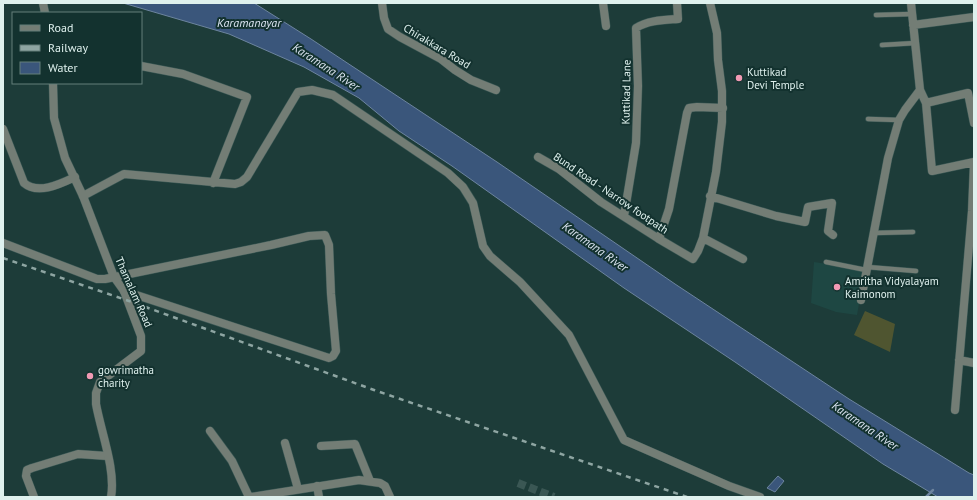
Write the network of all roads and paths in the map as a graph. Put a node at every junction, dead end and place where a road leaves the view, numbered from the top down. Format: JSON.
{"nodes":[{"id":1,"x":382,"y":3,"type":"edge"},
{"id":2,"x":603,"y":3,"type":"edge"},
{"id":3,"x":677,"y":3,"type":"edge"},
{"id":4,"x":710,"y":3,"type":"edge"},
{"id":5,"x":911,"y":3,"type":"edge"},
{"id":6,"x":912,"y":14,"type":"junction"},
{"id":7,"x":876,"y":15,"type":"dead end"},
{"id":8,"x":974,"y":17,"type":"edge"},
{"id":9,"x":913,"y":25,"type":"junction"},
{"id":10,"x":606,"y":26,"type":"dead end"},
{"id":11,"x":916,"y":43,"type":"junction"},
{"id":12,"x":882,"y":46,"type":"dead end"},
{"id":13,"x":142,"y":66,"type":"edge"},
{"id":14,"x":53,"y":84,"type":"edge"},
{"id":15,"x":496,"y":90,"type":"dead end"},
{"id":16,"x":920,"y":90,"type":"junction"},
{"id":17,"x":926,"y":103,"type":"junction"},
{"id":18,"x":722,"y":108,"type":"junction"},
{"id":19,"x":868,"y":119,"type":"dead end"},
{"id":20,"x":899,"y":120,"type":"junction"},
{"id":21,"x":974,"y":123,"type":"edge"},
{"id":22,"x":3,"y":129,"type":"edge"},
{"id":23,"x":538,"y":157,"type":"dead end"},
{"id":24,"x":974,"y":162,"type":"edge"},
{"id":25,"x":75,"y":177,"type":"junction"},
{"id":26,"x":213,"y":183,"type":"junction"},
{"id":27,"x":83,"y":196,"type":"junction"},
{"id":28,"x":710,"y":196,"type":"junction"},
{"id":29,"x":973,"y":211,"type":"edge"},
{"id":30,"x":624,"y":216,"type":"junction"},
{"id":31,"x":913,"y":232,"type":"dead end"},
{"id":32,"x":873,"y":233,"type":"junction"},
{"id":33,"x":833,"y":235,"type":"dead end"},
{"id":34,"x":703,"y":238,"type":"junction"},
{"id":35,"x":659,"y":239,"type":"junction"},
{"id":36,"x":3,"y":243,"type":"edge"},
{"id":37,"x":743,"y":259,"type":"dead end"},
{"id":38,"x":826,"y":262,"type":"dead end"},
{"id":39,"x":866,"y":268,"type":"junction"},
{"id":40,"x":916,"y":271,"type":"dead end"},
{"id":41,"x":114,"y":277,"type":"junction"},
{"id":42,"x":124,"y":291,"type":"junction"},
{"id":43,"x":861,"y":300,"type":"dead end"},
{"id":44,"x":959,"y":360,"type":"junction"},
{"id":45,"x":974,"y":363,"type":"edge"},
{"id":46,"x":955,"y":410,"type":"dead end"},
{"id":47,"x":210,"y":431,"type":"dead end"},
{"id":48,"x":285,"y":443,"type":"dead end"},
{"id":49,"x":321,"y":446,"type":"dead end"},
{"id":50,"x":107,"y":456,"type":"junction"},
{"id":51,"x":370,"y":481,"type":"junction"},
{"id":52,"x":317,"y":486,"type":"junction"},
{"id":53,"x":298,"y":489,"type":"junction"},
{"id":54,"x":34,"y":497,"type":"edge"},
{"id":55,"x":111,"y":497,"type":"edge"},
{"id":56,"x":250,"y":497,"type":"edge"},
{"id":57,"x":319,"y":497,"type":"edge"},
{"id":58,"x":390,"y":497,"type":"edge"},
{"id":59,"x":760,"y":497,"type":"edge"}],
"edges":[{"from":1,"to":15,"type":"street","name":"Chirakkara Road"},
{"from":2,"to":10,"type":"street"},
{"from":3,"to":30,"type":"street","name":"Kuttikad Lane"},
{"from":4,"to":18,"type":"street"},
{"from":5,"to":6,"type":"street"},
{"from":6,"to":7,"type":"lane"},
{"from":6,"to":9,"type":"street"},
{"from":8,"to":9,"type":"street"},
{"from":9,"to":11,"type":"street"},
{"from":11,"to":12,"type":"lane"},
{"from":11,"to":16,"type":"street"},
{"from":13,"to":26,"type":"street"},
{"from":14,"to":25,"type":"street","name":"Thamalam Road"},
{"from":16,"to":17,"type":"street"},
{"from":16,"to":20,"type":"street"},
{"from":17,"to":21,"type":"street"},
{"from":17,"to":24,"type":"street"},
{"from":18,"to":28,"type":"street"},
{"from":18,"to":35,"type":"street"},
{"from":19,"to":20,"type":"lane"},
{"from":20,"to":32,"type":"street"},
{"from":22,"to":25,"type":"street"},
{"from":23,"to":30,"type":"street","name":"Bund Road - Narrow footpath"},
{"from":24,"to":29,"type":"street"},
{"from":25,"to":27,"type":"street","name":"Thamalam Road"},
{"from":26,"to":27,"type":"street"},
{"from":26,"to":59,"type":"street"},
{"from":27,"to":41,"type":"street","name":"Thamalam Road"},
{"from":28,"to":33,"type":"street"},
{"from":28,"to":34,"type":"street"},
{"from":29,"to":44,"type":"street"},
{"from":30,"to":35,"type":"street","name":"Bund Road - Narrow footpath"},
{"from":31,"to":32,"type":"lane"},
{"from":32,"to":39,"type":"street"},
{"from":34,"to":35,"type":"street","name":"Bund Road - Narrow footpath"},
{"from":34,"to":37,"type":"street"},
{"from":36,"to":41,"type":"street"},
{"from":38,"to":39,"type":"lane"},
{"from":39,"to":40,"type":"lane"},
{"from":39,"to":43,"type":"street"},
{"from":41,"to":42,"type":"street","name":"Thamalam Road"},
{"from":41,"to":42,"type":"street"},
{"from":42,"to":50,"type":"street","name":"Thamalam Road"},
{"from":44,"to":45,"type":"street"},
{"from":44,"to":46,"type":"street"},
{"from":47,"to":56,"type":"street"},
{"from":48,"to":53,"type":"street"},
{"from":49,"to":51,"type":"street"},
{"from":50,"to":54,"type":"street"},
{"from":50,"to":55,"type":"street","name":"Thamalam Road"},
{"from":51,"to":52,"type":"street"},
{"from":51,"to":58,"type":"street"},
{"from":52,"to":53,"type":"street"},
{"from":52,"to":57,"type":"street"},
{"from":53,"to":56,"type":"street"}]}
